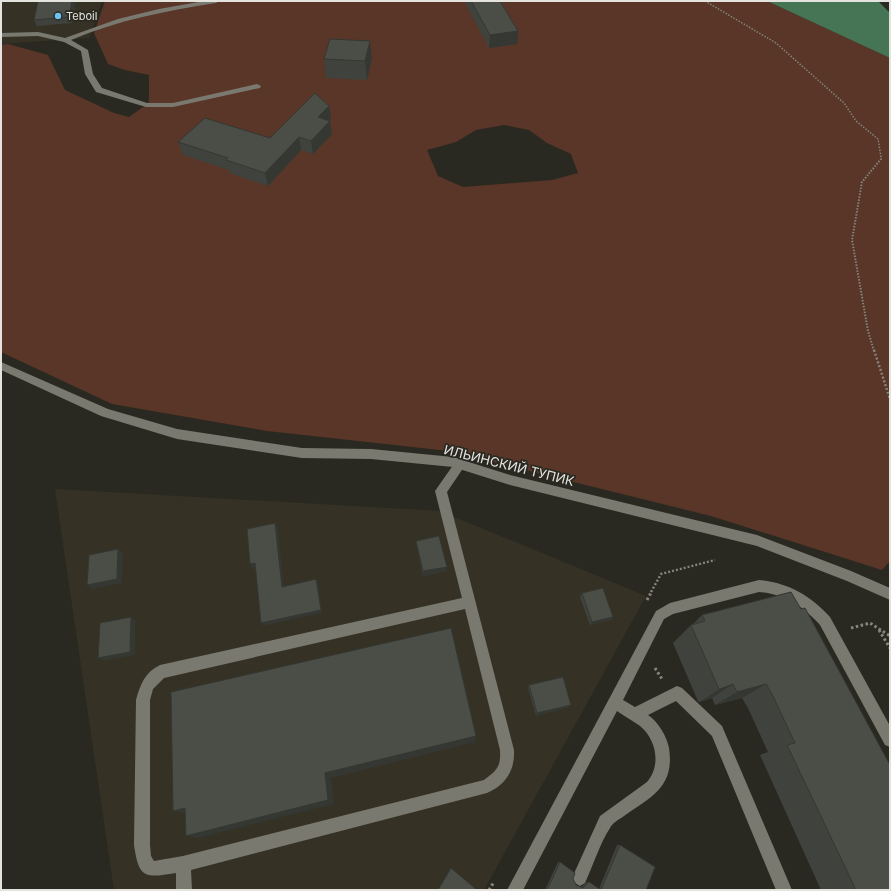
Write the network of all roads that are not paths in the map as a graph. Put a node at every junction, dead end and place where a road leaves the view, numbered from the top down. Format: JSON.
{"nodes":[{"id":1,"x":216,"y":1,"type":"edge"},
{"id":2,"x":40,"y":26,"type":"edge"},
{"id":3,"x":38,"y":34,"type":"junction"},
{"id":4,"x":1,"y":35,"type":"edge"},
{"id":5,"x":66,"y":40,"type":"junction"},
{"id":6,"x":257,"y":86,"type":"dead end"},
{"id":7,"x":1,"y":366,"type":"edge"},
{"id":8,"x":460,"y":464,"type":"junction"},
{"id":9,"x":890,"y":594,"type":"edge"},
{"id":10,"x":470,"y":602,"type":"junction"},
{"id":11,"x":614,"y":702,"type":"junction"},
{"id":12,"x":635,"y":715,"type":"junction"},
{"id":13,"x":890,"y":740,"type":"edge"},
{"id":14,"x":183,"y":864,"type":"junction"},
{"id":15,"x":580,"y":878,"type":"dead end"},
{"id":16,"x":184,"y":890,"type":"edge"},
{"id":17,"x":515,"y":890,"type":"edge"},
{"id":18,"x":784,"y":890,"type":"edge"}],
"edges":[{"from":1,"to":5,"type":"street"},
{"from":2,"to":3,"type":"street"},
{"from":3,"to":4,"type":"street"},
{"from":3,"to":5,"type":"street"},
{"from":5,"to":6,"type":"street"},
{"from":7,"to":8,"type":"street","name":"ИЛЬИНСКИЙ ТУПИК"},
{"from":8,"to":9,"type":"street","name":"ИЛЬИНСКИЙ ТУПИК"},
{"from":8,"to":10,"type":"street"},
{"from":10,"to":14,"type":"street"},
{"from":10,"to":14,"type":"street"},
{"from":11,"to":12,"type":"street"},
{"from":11,"to":13,"type":"street"},
{"from":11,"to":17,"type":"street"},
{"from":12,"to":15,"type":"street"},
{"from":12,"to":18,"type":"street"},
{"from":14,"to":16,"type":"street"}]}
